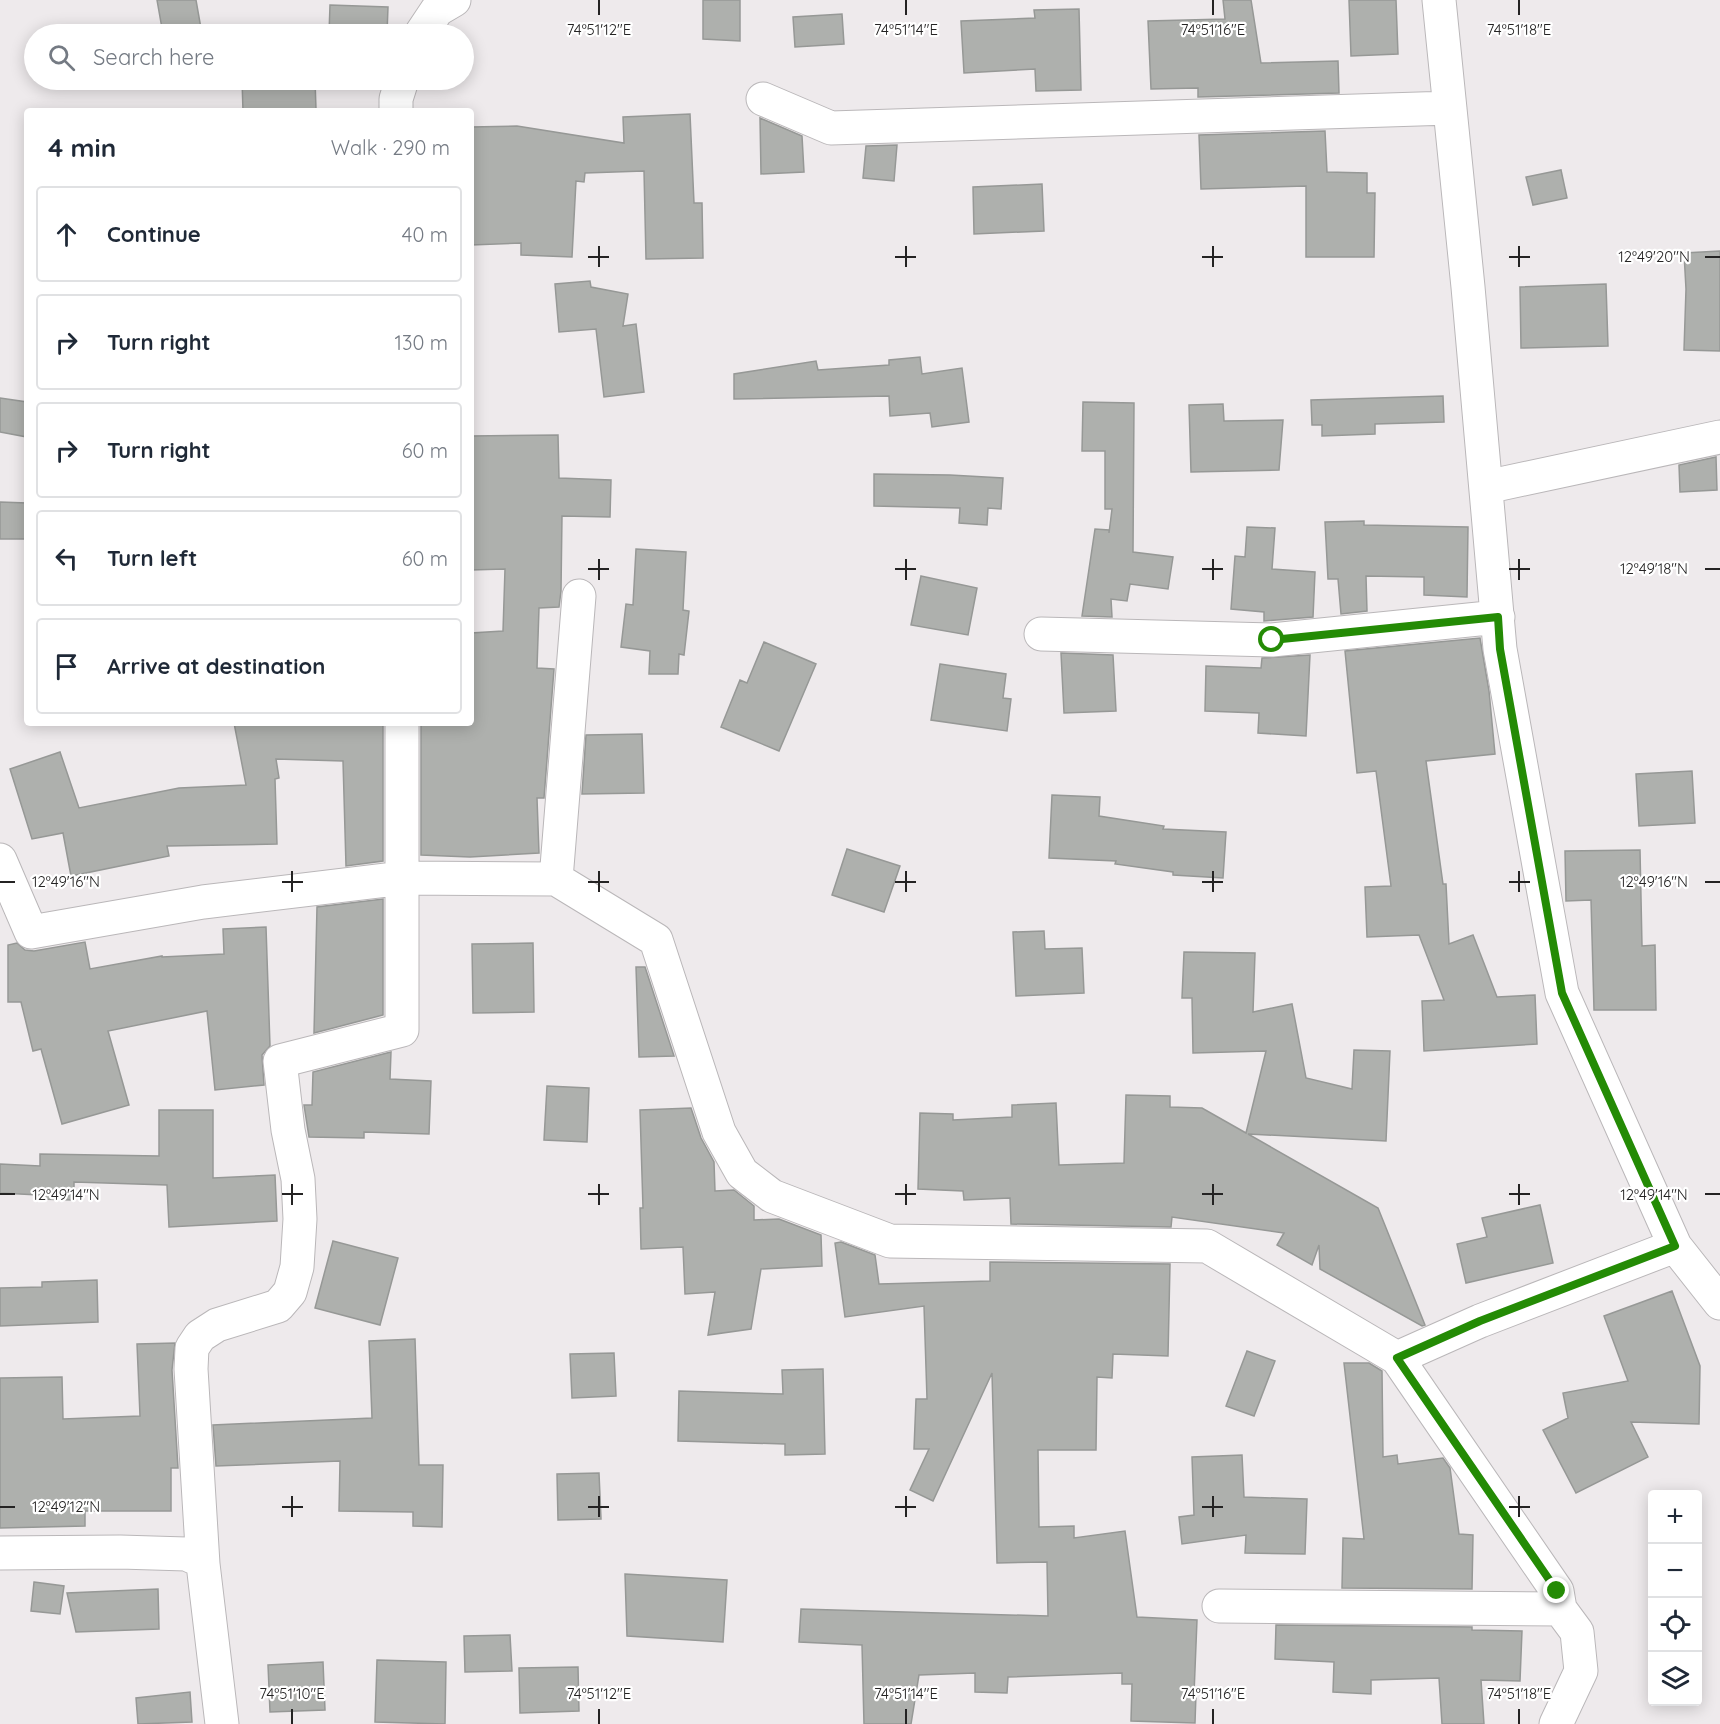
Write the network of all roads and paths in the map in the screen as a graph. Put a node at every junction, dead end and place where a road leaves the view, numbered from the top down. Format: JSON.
{"nodes":[{"id":1,"x":454,"y":0,"type":"edge"},
{"id":2,"x":1439,"y":0,"type":"edge"},
{"id":3,"x":428,"y":24,"type":"edge"},
{"id":4,"x":399,"y":90,"type":"edge"},
{"id":5,"x":763,"y":99,"type":"dead end"},
{"id":6,"x":396,"y":108,"type":"edge"},
{"id":7,"x":1450,"y":108,"type":"junction"},
{"id":8,"x":1720,"y":437,"type":"edge"},
{"id":9,"x":1486,"y":487,"type":"junction"},
{"id":10,"x":579,"y":596,"type":"dead end"},
{"id":11,"x":1498,"y":617,"type":"junction"},
{"id":12,"x":1041,"y":634,"type":"dead end"},
{"id":13,"x":402,"y":726,"type":"edge"},
{"id":14,"x":0,"y":860,"type":"edge"},
{"id":15,"x":403,"y":878,"type":"junction"},
{"id":16,"x":556,"y":879,"type":"junction"},
{"id":17,"x":1675,"y":1246,"type":"junction"},
{"id":18,"x":1720,"y":1303,"type":"edge"},
{"id":19,"x":1397,"y":1358,"type":"junction"},
{"id":20,"x":0,"y":1553,"type":"edge"},
{"id":21,"x":203,"y":1564,"type":"junction"},
{"id":22,"x":1219,"y":1606,"type":"dead end"},
{"id":23,"x":1560,"y":1609,"type":"junction"},
{"id":24,"x":222,"y":1724,"type":"edge"},
{"id":25,"x":1556,"y":1724,"type":"edge"}],
"edges":[{"from":1,"to":3,"type":"street"},
{"from":2,"to":7,"type":"street"},
{"from":4,"to":6,"type":"street"},
{"from":5,"to":7,"type":"street"},
{"from":7,"to":9,"type":"street"},
{"from":8,"to":9,"type":"street"},
{"from":9,"to":11,"type":"street"},
{"from":10,"to":16,"type":"street"},
{"from":11,"to":12,"type":"street"},
{"from":11,"to":17,"type":"street"},
{"from":13,"to":15,"type":"street"},
{"from":14,"to":15,"type":"street"},
{"from":15,"to":16,"type":"street"},
{"from":15,"to":21,"type":"street"},
{"from":16,"to":19,"type":"street"},
{"from":17,"to":18,"type":"street"},
{"from":17,"to":19,"type":"street"},
{"from":19,"to":23,"type":"street"},
{"from":20,"to":21,"type":"street"},
{"from":21,"to":24,"type":"street"},
{"from":22,"to":23,"type":"street"},
{"from":23,"to":25,"type":"street"}]}
